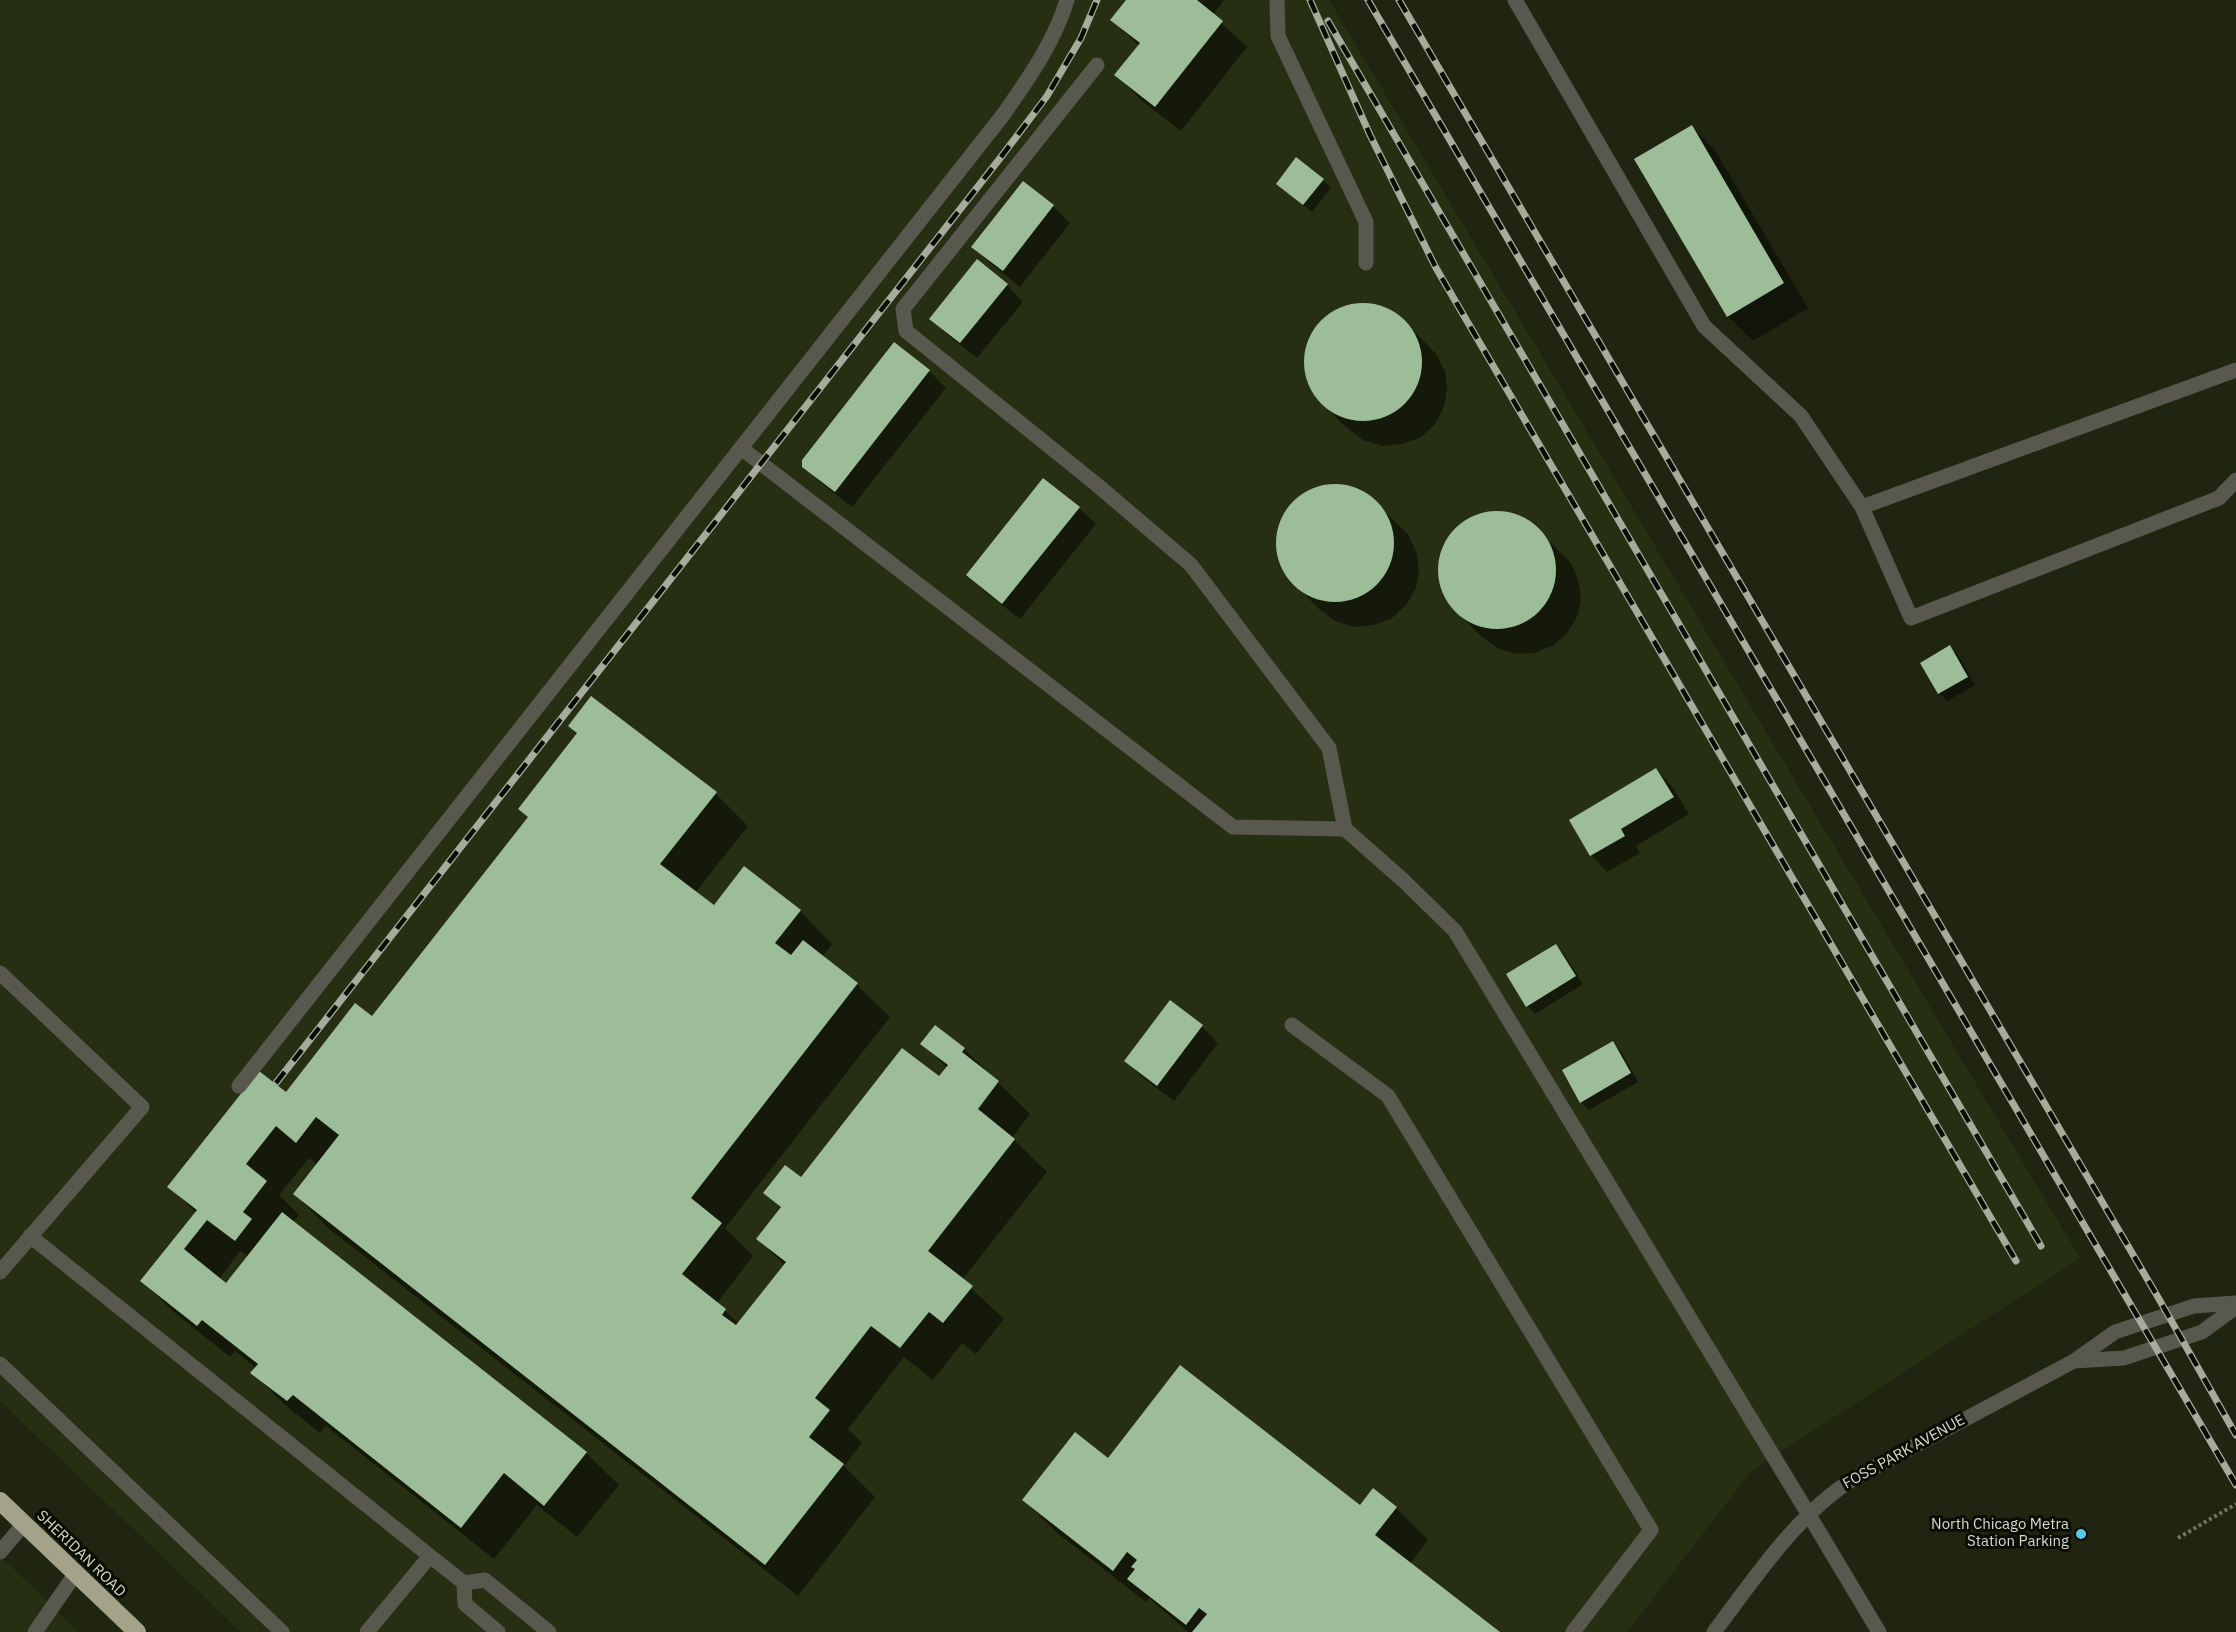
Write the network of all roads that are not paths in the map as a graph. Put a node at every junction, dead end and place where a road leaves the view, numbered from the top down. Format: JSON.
{"nodes":[{"id":1,"x":1067,"y":0,"type":"edge"},
{"id":2,"x":1277,"y":0,"type":"edge"},
{"id":3,"x":1515,"y":0,"type":"edge"},
{"id":4,"x":1097,"y":65,"type":"dead end"},
{"id":5,"x":1366,"y":263,"type":"dead end"},
{"id":6,"x":2236,"y":370,"type":"edge"},
{"id":7,"x":741,"y":448,"type":"junction"},
{"id":8,"x":2236,"y":480,"type":"edge"},
{"id":9,"x":1862,"y":507,"type":"junction"},
{"id":10,"x":1345,"y":830,"type":"junction"},
{"id":11,"x":0,"y":973,"type":"edge"},
{"id":12,"x":1292,"y":1025,"type":"dead end"},
{"id":13,"x":239,"y":1086,"type":"dead end"},
{"id":14,"x":30,"y":1236,"type":"junction"},
{"id":15,"x":0,"y":1272,"type":"edge"},
{"id":16,"x":2236,"y":1305,"type":"edge"},
{"id":17,"x":2074,"y":1361,"type":"junction"},
{"id":18,"x":0,"y":1364,"type":"edge"},
{"id":19,"x":0,"y":1501,"type":"edge"},
{"id":20,"x":1809,"y":1515,"type":"junction"},
{"id":21,"x":24,"y":1524,"type":"junction"},
{"id":22,"x":0,"y":1552,"type":"edge"},
{"id":23,"x":430,"y":1556,"type":"junction"},
{"id":24,"x":76,"y":1573,"type":"junction"},
{"id":25,"x":464,"y":1583,"type":"junction"},
{"id":26,"x":35,"y":1632,"type":"edge"},
{"id":27,"x":137,"y":1632,"type":"edge"},
{"id":28,"x":282,"y":1632,"type":"edge"},
{"id":29,"x":367,"y":1632,"type":"edge"},
{"id":30,"x":498,"y":1632,"type":"edge"},
{"id":31,"x":549,"y":1632,"type":"edge"},
{"id":32,"x":1573,"y":1632,"type":"edge"},
{"id":33,"x":1714,"y":1632,"type":"edge"},
{"id":34,"x":1879,"y":1632,"type":"edge"}],
"edges":[{"from":1,"to":7,"type":"street"},
{"from":2,"to":5,"type":"street"},
{"from":3,"to":9,"type":"street"},
{"from":4,"to":10,"type":"street"},
{"from":6,"to":9,"type":"street"},
{"from":7,"to":10,"type":"street"},
{"from":7,"to":13,"type":"street"},
{"from":8,"to":9,"type":"street"},
{"from":10,"to":20,"type":"street"},
{"from":11,"to":14,"type":"street"},
{"from":12,"to":32,"type":"street"},
{"from":14,"to":15,"type":"street"},
{"from":14,"to":23,"type":"street"},
{"from":16,"to":17,"type":"street","name":"FOSS PARK AVENUE"},
{"from":16,"to":17,"type":"street","name":"FOSS PARK AVENUE"},
{"from":17,"to":20,"type":"street","name":"FOSS PARK AVENUE"},
{"from":18,"to":28,"type":"street"},
{"from":19,"to":21,"type":"highway","name":"SHERIDAN ROAD"},
{"from":20,"to":33,"type":"street","name":"FOSS PARK AVENUE"},
{"from":20,"to":34,"type":"street"},
{"from":21,"to":22,"type":"street"},
{"from":21,"to":24,"type":"highway","name":"SHERIDAN ROAD"},
{"from":23,"to":25,"type":"street"},
{"from":23,"to":29,"type":"street"},
{"from":24,"to":26,"type":"street"},
{"from":24,"to":27,"type":"highway","name":"SHERIDAN ROAD"},
{"from":25,"to":30,"type":"street"},
{"from":25,"to":31,"type":"street"}]}
